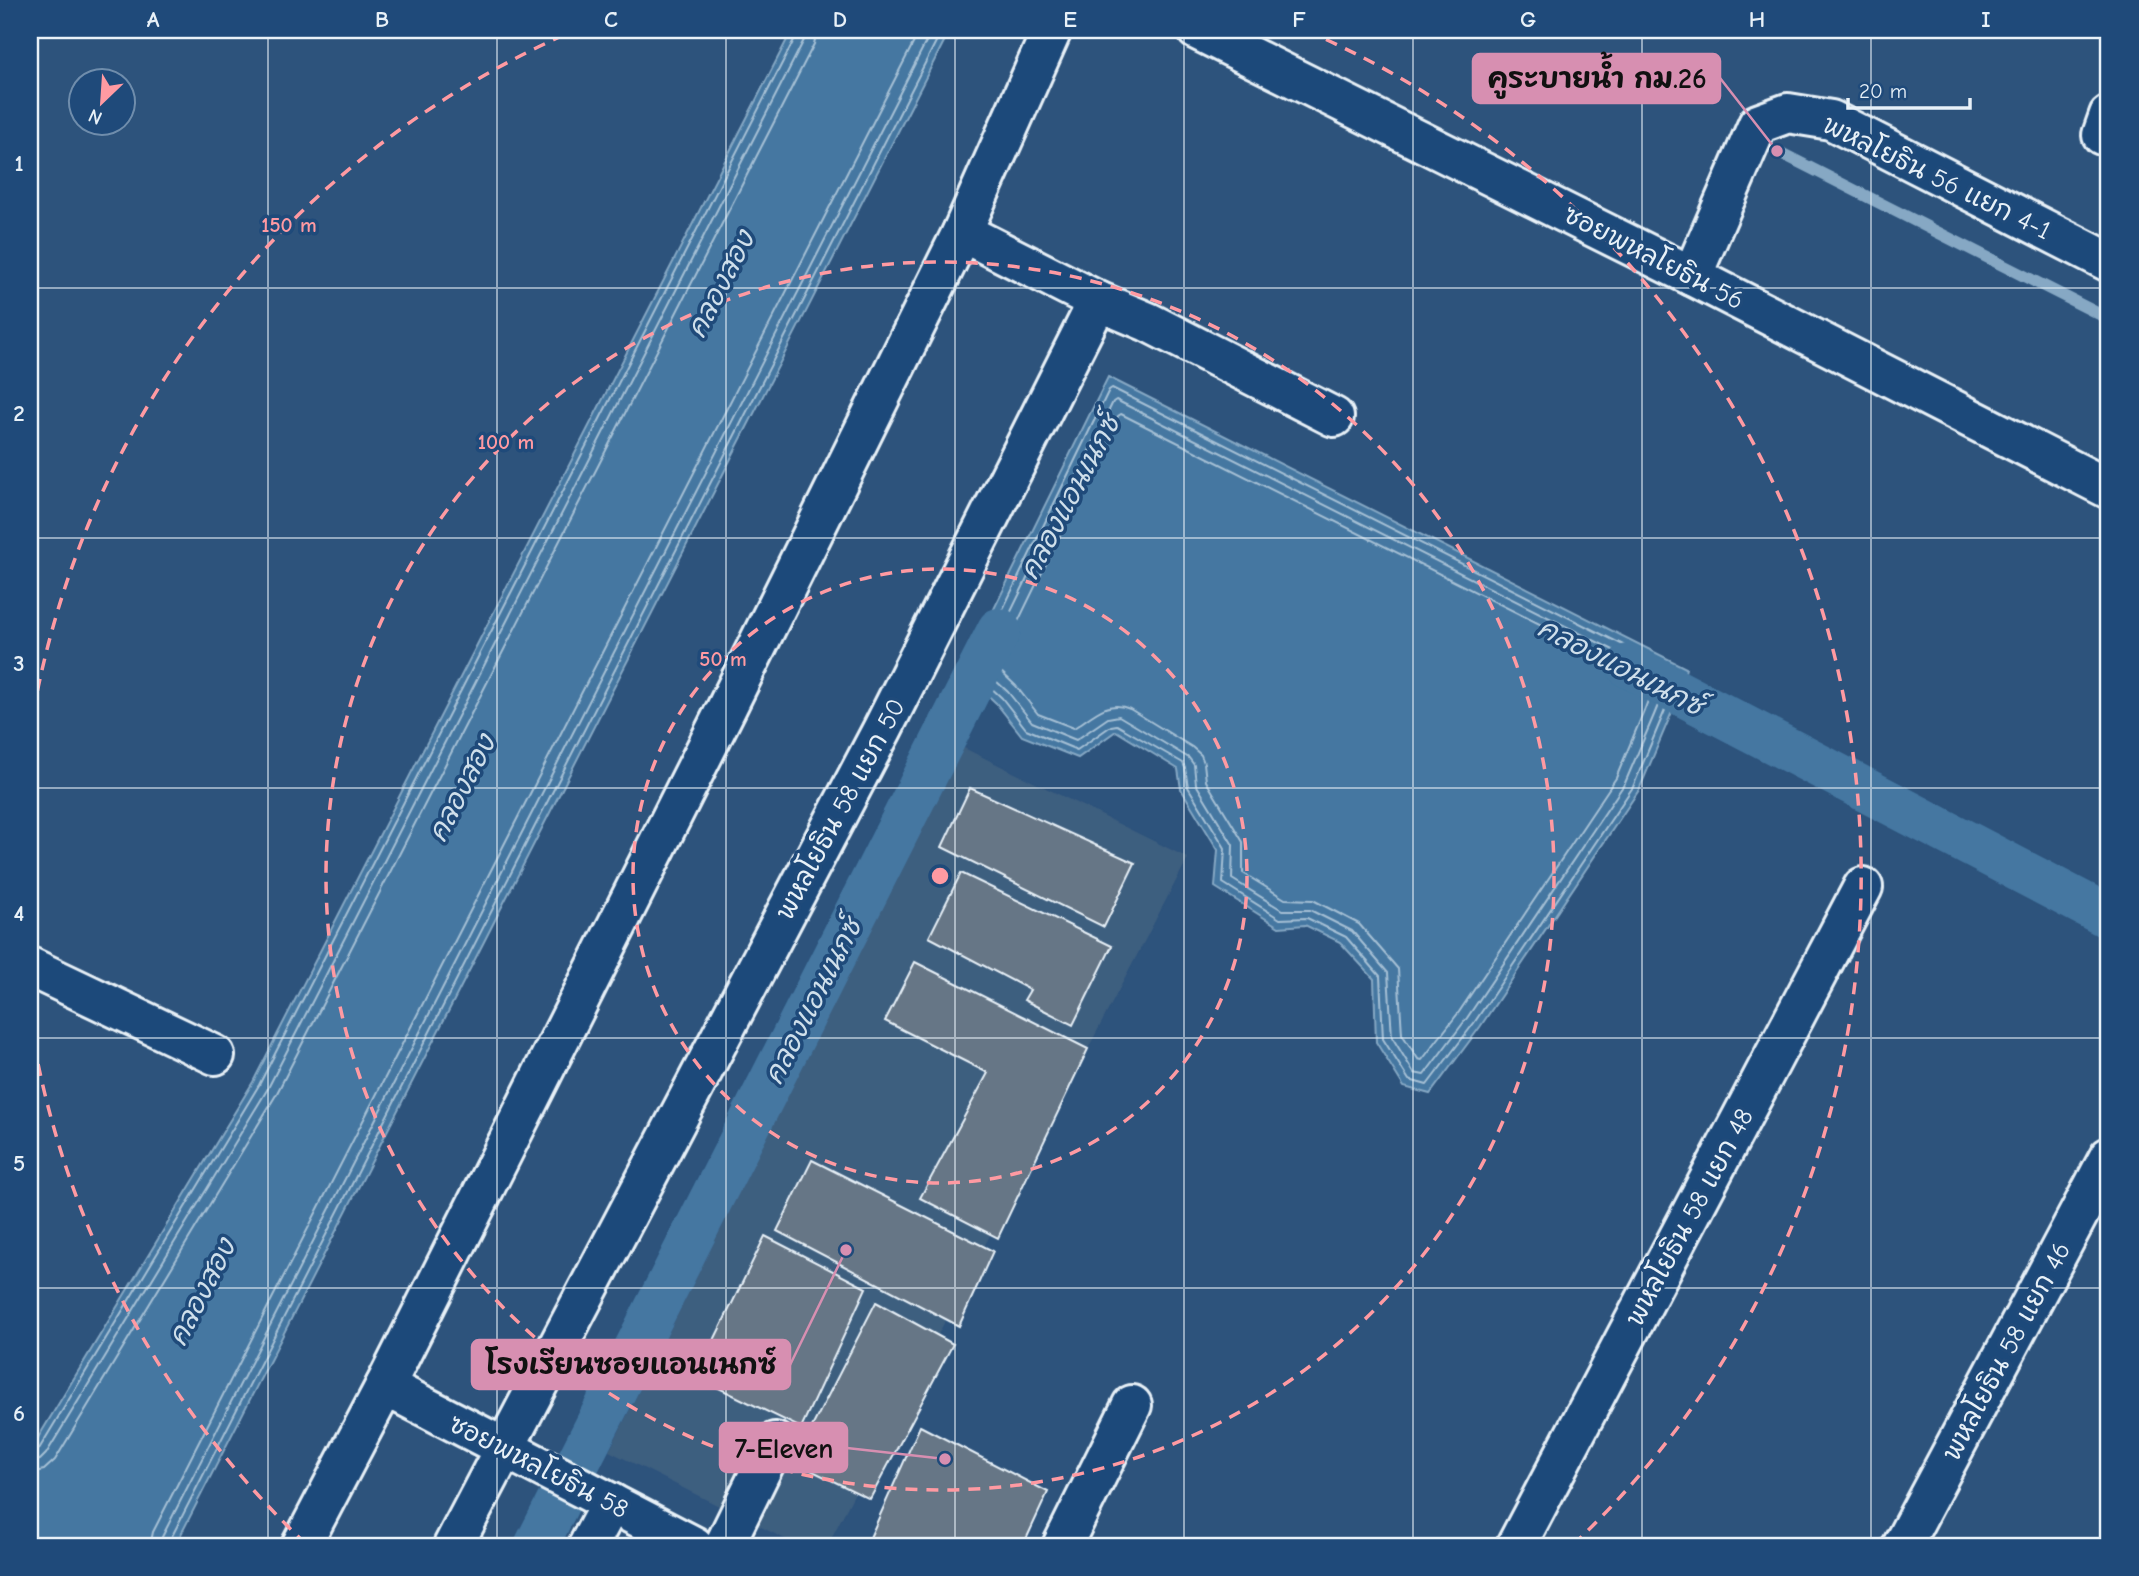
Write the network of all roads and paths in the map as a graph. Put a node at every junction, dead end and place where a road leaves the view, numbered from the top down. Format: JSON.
{"nodes":[{"id":1,"x":1052,"y":30,"type":"edge"},
{"id":2,"x":1197,"y":30,"type":"edge"},
{"id":3,"x":962,"y":232,"type":"junction"},
{"id":4,"x":2109,"y":262,"type":"edge"},
{"id":5,"x":1692,"y":276,"type":"junction"},
{"id":6,"x":1098,"y":301,"type":"junction"},
{"id":7,"x":1334,"y":417,"type":"dead end"},
{"id":8,"x":2109,"y":489,"type":"edge"},
{"id":9,"x":1863,"y":887,"type":"dead end"},
{"id":10,"x":30,"y":967,"type":"edge"},
{"id":11,"x":215,"y":1055,"type":"dead end"},
{"id":12,"x":2109,"y":1157,"type":"edge"},
{"id":13,"x":384,"y":1386,"type":"junction"},
{"id":14,"x":1132,"y":1405,"type":"dead end"},
{"id":15,"x":775,"y":1442,"type":"dead end"},
{"id":16,"x":504,"y":1448,"type":"junction"},
{"id":17,"x":599,"y":1497,"type":"junction"},
{"id":18,"x":301,"y":1546,"type":"edge"},
{"id":19,"x":453,"y":1546,"type":"edge"},
{"id":20,"x":589,"y":1546,"type":"edge"},
{"id":21,"x":694,"y":1546,"type":"edge"},
{"id":22,"x":724,"y":1546,"type":"edge"},
{"id":23,"x":1062,"y":1546,"type":"edge"},
{"id":24,"x":1516,"y":1546,"type":"edge"},
{"id":25,"x":1902,"y":1546,"type":"edge"}],
"edges":[{"from":1,"to":3,"type":"street"},
{"from":2,"to":5,"type":"street","name":"ซอยพหลโยธิน 56"},
{"from":3,"to":6,"type":"street"},
{"from":3,"to":13,"type":"street"},
{"from":4,"to":5,"type":"street","name":"พหลโยธิน 56 แยก 4-1"},
{"from":5,"to":8,"type":"street","name":"ซอยพหลโยธิน 56"},
{"from":6,"to":7,"type":"street"},
{"from":6,"to":16,"type":"street","name":"พหลโยธิน 58 แยก 50"},
{"from":9,"to":24,"type":"street","name":"พหลโยธิน 58 แยก 48"},
{"from":10,"to":11,"type":"street"},
{"from":12,"to":25,"type":"street","name":"พหลโยธิน 58 แยก 46"},
{"from":13,"to":16,"type":"street","name":"ซอยพหลโยธิน 58"},
{"from":13,"to":18,"type":"street"},
{"from":14,"to":23,"type":"street"},
{"from":15,"to":22,"type":"street"},
{"from":16,"to":17,"type":"street","name":"ซอยพหลโยธิน 58"},
{"from":16,"to":19,"type":"street","name":"พหลโยธิน 58 แยก 50"},
{"from":17,"to":20,"type":"street"},
{"from":17,"to":21,"type":"street","name":"ซอยพหลโยธิน 58"}]}
